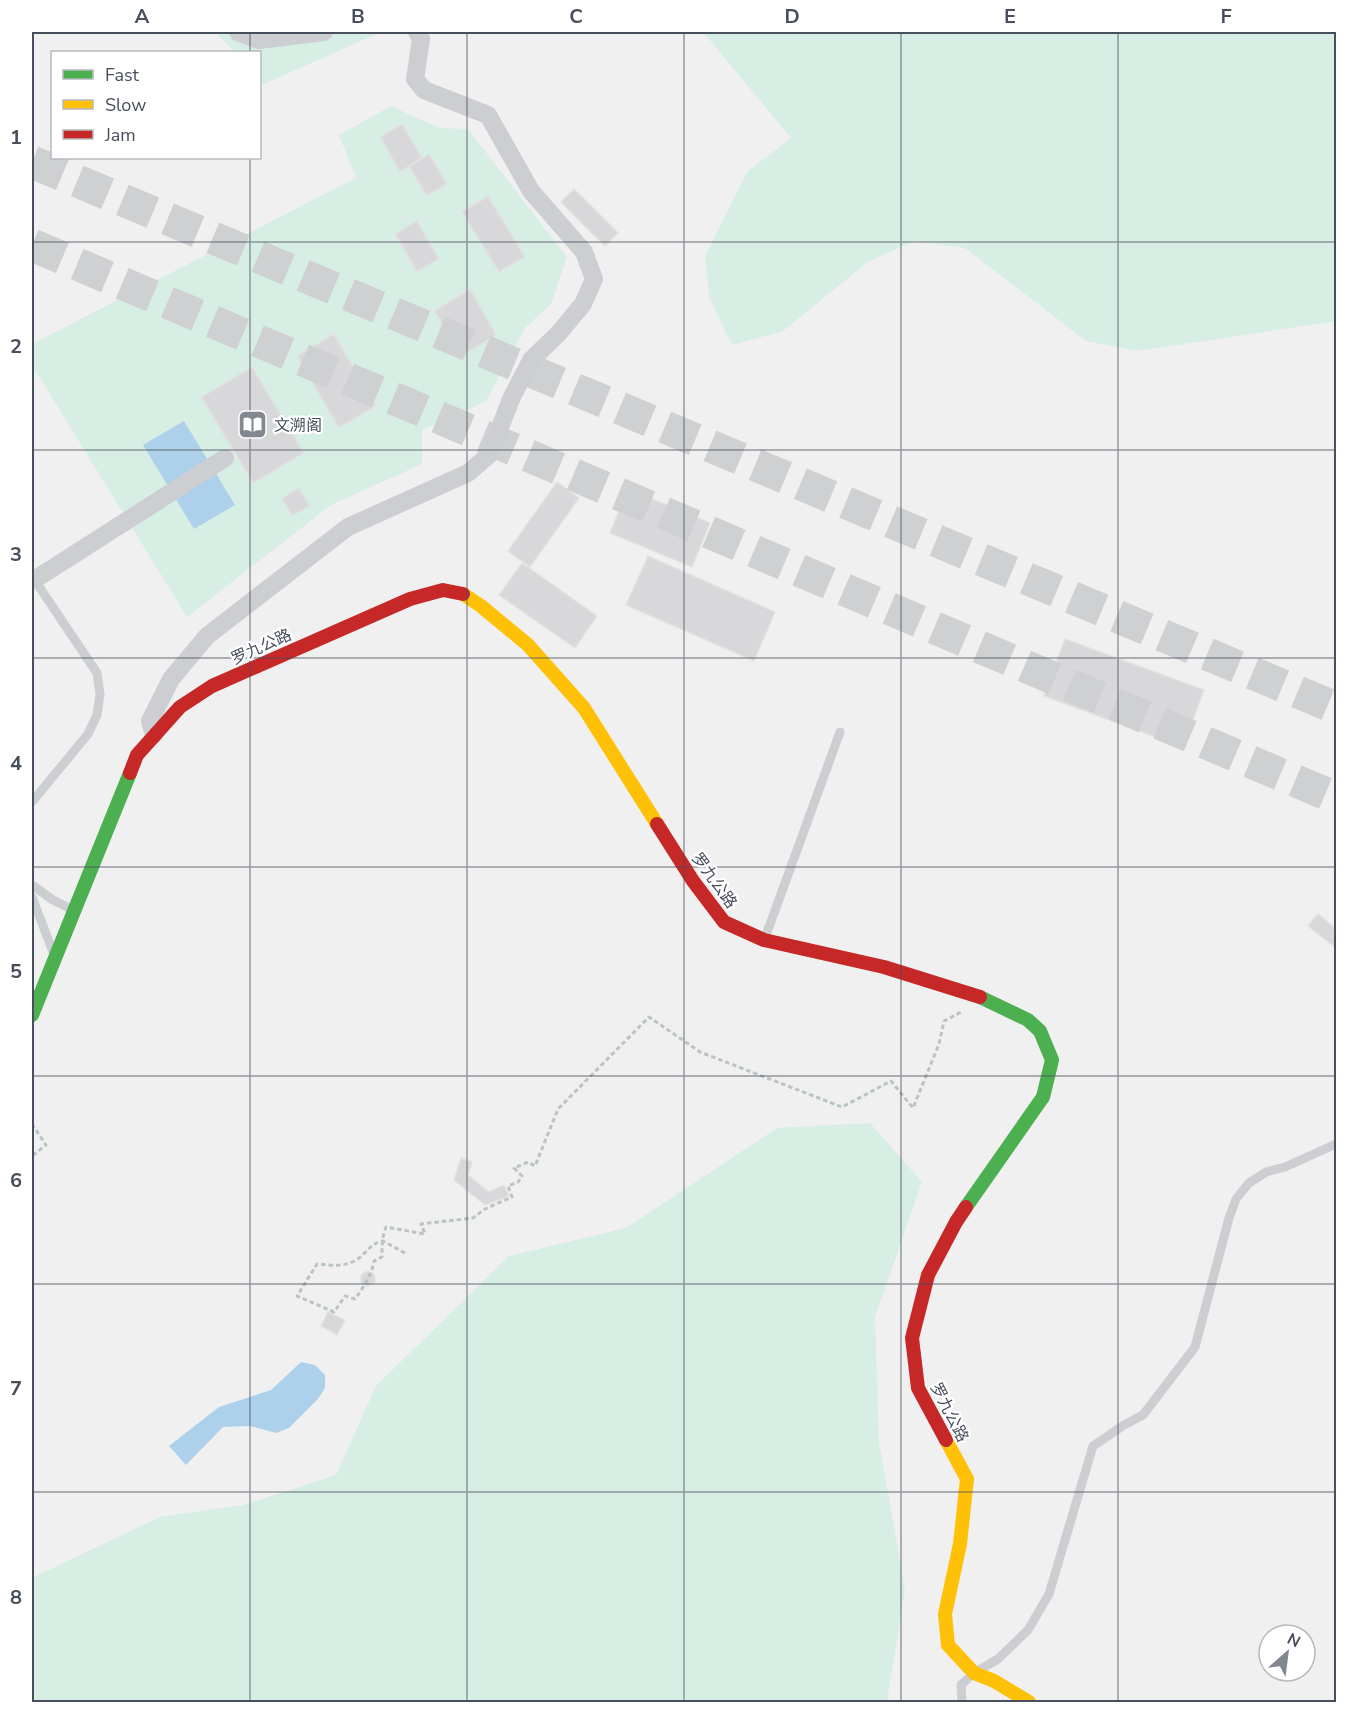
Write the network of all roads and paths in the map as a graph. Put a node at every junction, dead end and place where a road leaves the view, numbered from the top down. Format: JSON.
{"nodes":[{"id":1,"x":238,"y":32,"type":"edge"},
{"id":2,"x":324,"y":32,"type":"edge"},
{"id":3,"x":417,"y":32,"type":"edge"},
{"id":4,"x":222,"y":460,"type":"dead end"},
{"id":5,"x":33,"y":578,"type":"edge"},
{"id":6,"x":840,"y":732,"type":"dead end"},
{"id":7,"x":154,"y":735,"type":"junction"},
{"id":8,"x":32,"y":802,"type":"edge"},
{"id":9,"x":32,"y":885,"type":"edge"},
{"id":10,"x":32,"y":897,"type":"edge"},
{"id":11,"x":74,"y":910,"type":"junction"},
{"id":12,"x":764,"y":940,"type":"junction"},
{"id":13,"x":55,"y":957,"type":"junction"},
{"id":14,"x":979,"y":996,"type":"junction"},
{"id":15,"x":32,"y":1015,"type":"edge"},
{"id":16,"x":32,"y":1124,"type":"edge"},
{"id":17,"x":1336,"y":1144,"type":"edge"},
{"id":18,"x":32,"y":1156,"type":"edge"},
{"id":19,"x":383,"y":1241,"type":"junction"},
{"id":20,"x":405,"y":1253,"type":"dead end"},
{"id":21,"x":974,"y":1673,"type":"junction"},
{"id":22,"x":962,"y":1702,"type":"edge"},
{"id":23,"x":1029,"y":1702,"type":"edge"}],
"edges":[{"from":1,"to":2,"type":"street"},
{"from":3,"to":7,"type":"street"},
{"from":4,"to":5,"type":"street"},
{"from":5,"to":8,"type":"lane"},
{"from":6,"to":12,"type":"lane"},
{"from":7,"to":11,"type":"street","name":"罗九公路"},
{"from":7,"to":12,"type":"street","name":"罗九公路"},
{"from":9,"to":11,"type":"lane"},
{"from":10,"to":13,"type":"lane"},
{"from":11,"to":13,"type":"street","name":"罗九公路"},
{"from":12,"to":14,"type":"street","name":"罗九公路"},
{"from":13,"to":15,"type":"street","name":"罗九公路"},
{"from":14,"to":19,"type":"path"},
{"from":14,"to":21,"type":"street","name":"罗九公路"},
{"from":16,"to":18,"type":"path"},
{"from":17,"to":21,"type":"lane"},
{"from":19,"to":19,"type":"path"},
{"from":19,"to":20,"type":"path"},
{"from":21,"to":22,"type":"lane"},
{"from":21,"to":23,"type":"street","name":"罗九公路"}]}
